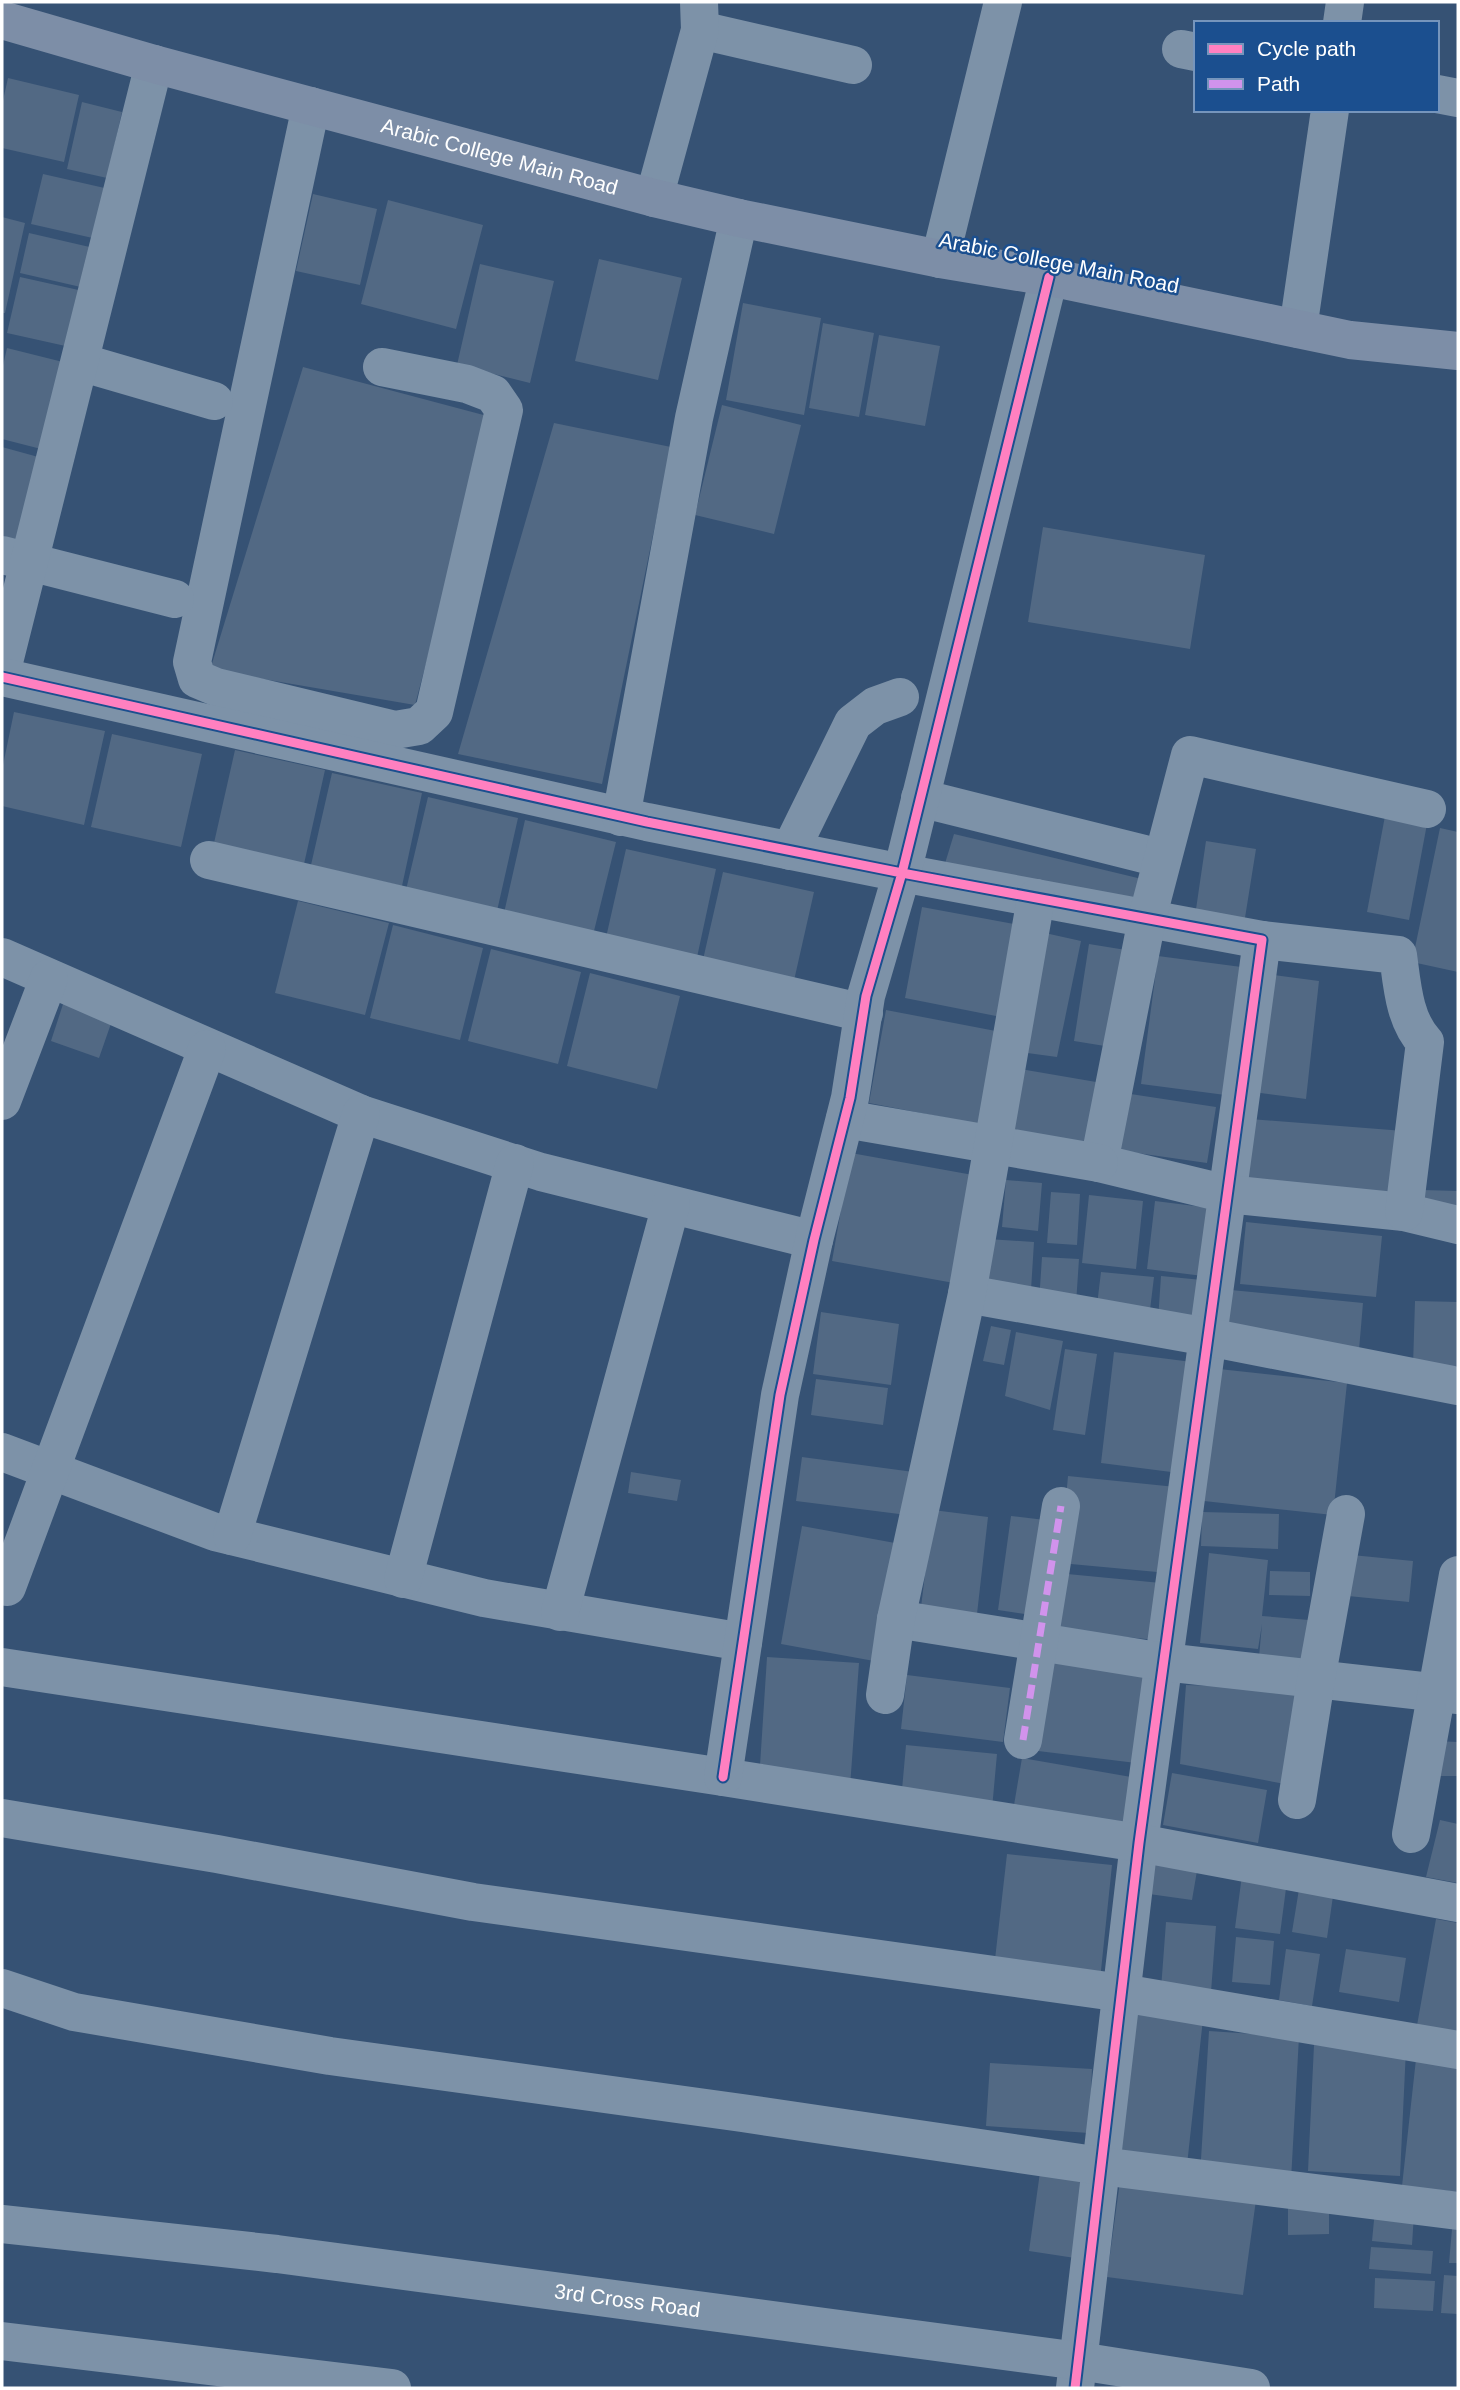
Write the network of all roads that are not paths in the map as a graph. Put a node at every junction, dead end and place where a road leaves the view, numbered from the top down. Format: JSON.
{"nodes":[{"id":1,"x":1003,"y":2,"type":"edge"},
{"id":2,"x":1345,"y":2,"type":"edge"},
{"id":3,"x":699,"y":16,"type":"edge"},
{"id":4,"x":2,"y":20,"type":"edge"},
{"id":5,"x":1342,"y":21,"type":"edge"},
{"id":6,"x":154,"y":64,"type":"junction"},
{"id":7,"x":853,"y":65,"type":"dead end"},
{"id":8,"x":1439,"y":94,"type":"edge"},
{"id":9,"x":1458,"y":98,"type":"edge"},
{"id":10,"x":311,"y":106,"type":"junction"},
{"id":11,"x":1329,"y":112,"type":"edge"},
{"id":12,"x":654,"y":198,"type":"junction"},
{"id":13,"x":739,"y":218,"type":"junction"},
{"id":14,"x":940,"y":258,"type":"junction"},
{"id":15,"x":1049,"y":277,"type":"junction"},
{"id":16,"x":1298,"y":329,"type":"junction"},
{"id":17,"x":1458,"y":351,"type":"edge"},
{"id":18,"x":80,"y":362,"type":"junction"},
{"id":19,"x":382,"y":367,"type":"dead end"},
{"id":20,"x":214,"y":401,"type":"dead end"},
{"id":21,"x":16,"y":558,"type":"edge"},
{"id":22,"x":175,"y":599,"type":"dead end"},
{"id":23,"x":2,"y":670,"type":"edge"},
{"id":24,"x":2,"y":677,"type":"edge"},
{"id":25,"x":900,"y":697,"type":"dead end"},
{"id":26,"x":920,"y":798,"type":"junction"},
{"id":27,"x":1427,"y":809,"type":"dead end"},
{"id":28,"x":621,"y":817,"type":"junction"},
{"id":29,"x":790,"y":851,"type":"junction"},
{"id":30,"x":1144,"y":854,"type":"dead end"},
{"id":31,"x":209,"y":860,"type":"dead end"},
{"id":32,"x":902,"y":873,"type":"junction"},
{"id":33,"x":1036,"y":898,"type":"junction"},
{"id":34,"x":1147,"y":919,"type":"junction"},
{"id":35,"x":1262,"y":940,"type":"junction"},
{"id":36,"x":2,"y":957,"type":"edge"},
{"id":37,"x":49,"y":978,"type":"junction"},
{"id":38,"x":864,"y":1013,"type":"junction"},
{"id":39,"x":207,"y":1049,"type":"junction"},
{"id":40,"x":2,"y":1101,"type":"edge"},
{"id":41,"x":362,"y":1114,"type":"junction"},
{"id":42,"x":845,"y":1118,"type":"junction"},
{"id":43,"x":992,"y":1146,"type":"junction"},
{"id":44,"x":515,"y":1163,"type":"junction"},
{"id":45,"x":1099,"y":1163,"type":"junction"},
{"id":46,"x":1227,"y":1194,"type":"junction"},
{"id":47,"x":671,"y":1205,"type":"junction"},
{"id":48,"x":1404,"y":1212,"type":"junction"},
{"id":49,"x":1458,"y":1225,"type":"edge"},
{"id":50,"x":814,"y":1240,"type":"junction"},
{"id":51,"x":967,"y":1294,"type":"junction"},
{"id":52,"x":1208,"y":1337,"type":"junction"},
{"id":53,"x":1458,"y":1385,"type":"edge"},
{"id":54,"x":2,"y":1452,"type":"edge"},
{"id":55,"x":51,"y":1471,"type":"junction"},
{"id":56,"x":1061,"y":1506,"type":"dead end"},
{"id":57,"x":1346,"y":1514,"type":"dead end"},
{"id":58,"x":232,"y":1536,"type":"junction"},
{"id":59,"x":1458,"y":1575,"type":"edge"},
{"id":60,"x":403,"y":1579,"type":"junction"},
{"id":61,"x":7,"y":1587,"type":"dead end"},
{"id":62,"x":560,"y":1612,"type":"junction"},
{"id":63,"x":896,"y":1619,"type":"junction"},
{"id":64,"x":1040,"y":1641,"type":"junction"},
{"id":65,"x":743,"y":1642,"type":"junction"},
{"id":66,"x":1164,"y":1662,"type":"junction"},
{"id":67,"x":2,"y":1667,"type":"edge"},
{"id":68,"x":1316,"y":1680,"type":"junction"},
{"id":69,"x":1447,"y":1694,"type":"edge"},
{"id":70,"x":884,"y":1695,"type":"dead end"},
{"id":71,"x":1023,"y":1740,"type":"dead end"},
{"id":72,"x":723,"y":1777,"type":"junction"},
{"id":73,"x":1297,"y":1800,"type":"dead end"},
{"id":74,"x":2,"y":1818,"type":"edge"},
{"id":75,"x":1411,"y":1834,"type":"dead end"},
{"id":76,"x":1139,"y":1843,"type":"junction"},
{"id":77,"x":1458,"y":1903,"type":"edge"},
{"id":78,"x":2,"y":1988,"type":"edge"},
{"id":79,"x":1122,"y":1993,"type":"junction"},
{"id":80,"x":1458,"y":2050,"type":"edge"},
{"id":81,"x":1101,"y":2166,"type":"junction"},
{"id":82,"x":1458,"y":2211,"type":"edge"},
{"id":83,"x":2,"y":2224,"type":"edge"},
{"id":84,"x":2,"y":2341,"type":"edge"},
{"id":85,"x":1077,"y":2375,"type":"edge"},
{"id":86,"x":392,"y":2388,"type":"edge"},
{"id":87,"x":1251,"y":2388,"type":"edge"}],
"edges":[{"from":1,"to":14,"type":"street"},
{"from":2,"to":5,"type":"street"},
{"from":3,"to":7,"type":"street"},
{"from":3,"to":12,"type":"street"},
{"from":4,"to":6,"type":"main road","name":"Arabic College Main Road"},
{"from":6,"to":10,"type":"main road","name":"Arabic College Main Road"},
{"from":6,"to":18,"type":"street"},
{"from":8,"to":9,"type":"street"},
{"from":10,"to":12,"type":"main road","name":"Arabic College Main Road"},
{"from":10,"to":19,"type":"street"},
{"from":11,"to":16,"type":"street"},
{"from":12,"to":13,"type":"main road","name":"Arabic College Main Road"},
{"from":13,"to":14,"type":"main road","name":"Arabic College Main Road"},
{"from":13,"to":28,"type":"street"},
{"from":14,"to":15,"type":"main road","name":"Arabic College Main Road"},
{"from":15,"to":16,"type":"main road","name":"Arabic College Main Road"},
{"from":15,"to":26,"type":"street"},
{"from":16,"to":17,"type":"main road","name":"Arabic College Main Road"},
{"from":18,"to":20,"type":"street"},
{"from":18,"to":21,"type":"street"},
{"from":21,"to":22,"type":"street"},
{"from":21,"to":23,"type":"street"},
{"from":24,"to":28,"type":"street"},
{"from":25,"to":29,"type":"street"},
{"from":26,"to":30,"type":"street"},
{"from":26,"to":32,"type":"street"},
{"from":27,"to":34,"type":"street"},
{"from":28,"to":29,"type":"street"},
{"from":29,"to":32,"type":"street"},
{"from":31,"to":38,"type":"street"},
{"from":32,"to":33,"type":"street"},
{"from":32,"to":38,"type":"street"},
{"from":33,"to":34,"type":"street"},
{"from":33,"to":43,"type":"street"},
{"from":34,"to":35,"type":"street"},
{"from":34,"to":45,"type":"street"},
{"from":35,"to":46,"type":"street"},
{"from":35,"to":48,"type":"street"},
{"from":36,"to":37,"type":"street"},
{"from":37,"to":39,"type":"street"},
{"from":37,"to":40,"type":"street"},
{"from":38,"to":42,"type":"street"},
{"from":39,"to":41,"type":"street"},
{"from":39,"to":55,"type":"street"},
{"from":41,"to":44,"type":"street"},
{"from":41,"to":58,"type":"street"},
{"from":42,"to":43,"type":"street"},
{"from":42,"to":50,"type":"street"},
{"from":43,"to":45,"type":"street"},
{"from":43,"to":51,"type":"street"},
{"from":44,"to":47,"type":"street"},
{"from":44,"to":60,"type":"street"},
{"from":45,"to":46,"type":"street"},
{"from":46,"to":48,"type":"street"},
{"from":46,"to":52,"type":"street"},
{"from":47,"to":50,"type":"street"},
{"from":47,"to":62,"type":"street"},
{"from":48,"to":49,"type":"street"},
{"from":50,"to":65,"type":"street"},
{"from":51,"to":52,"type":"street"},
{"from":51,"to":63,"type":"street"},
{"from":52,"to":53,"type":"street"},
{"from":52,"to":66,"type":"street"},
{"from":54,"to":55,"type":"street"},
{"from":55,"to":58,"type":"street"},
{"from":55,"to":61,"type":"street"},
{"from":56,"to":64,"type":"street"},
{"from":57,"to":68,"type":"street"},
{"from":58,"to":60,"type":"street"},
{"from":59,"to":69,"type":"street"},
{"from":60,"to":62,"type":"street"},
{"from":62,"to":65,"type":"street"},
{"from":63,"to":64,"type":"street"},
{"from":63,"to":70,"type":"street"},
{"from":64,"to":66,"type":"street"},
{"from":64,"to":71,"type":"street"},
{"from":65,"to":72,"type":"street"},
{"from":66,"to":68,"type":"street"},
{"from":66,"to":76,"type":"street"},
{"from":67,"to":72,"type":"street"},
{"from":68,"to":69,"type":"street"},
{"from":68,"to":73,"type":"street"},
{"from":69,"to":75,"type":"street"},
{"from":72,"to":76,"type":"street"},
{"from":74,"to":79,"type":"street"},
{"from":76,"to":77,"type":"street"},
{"from":76,"to":79,"type":"street"},
{"from":78,"to":81,"type":"street"},
{"from":79,"to":80,"type":"street"},
{"from":79,"to":81,"type":"street"},
{"from":81,"to":82,"type":"street"},
{"from":81,"to":85,"type":"street"},
{"from":83,"to":85,"type":"street","name":"3rd Cross Road"},
{"from":84,"to":86,"type":"street"},
{"from":85,"to":87,"type":"street","name":"3rd Cross Road"}]}
